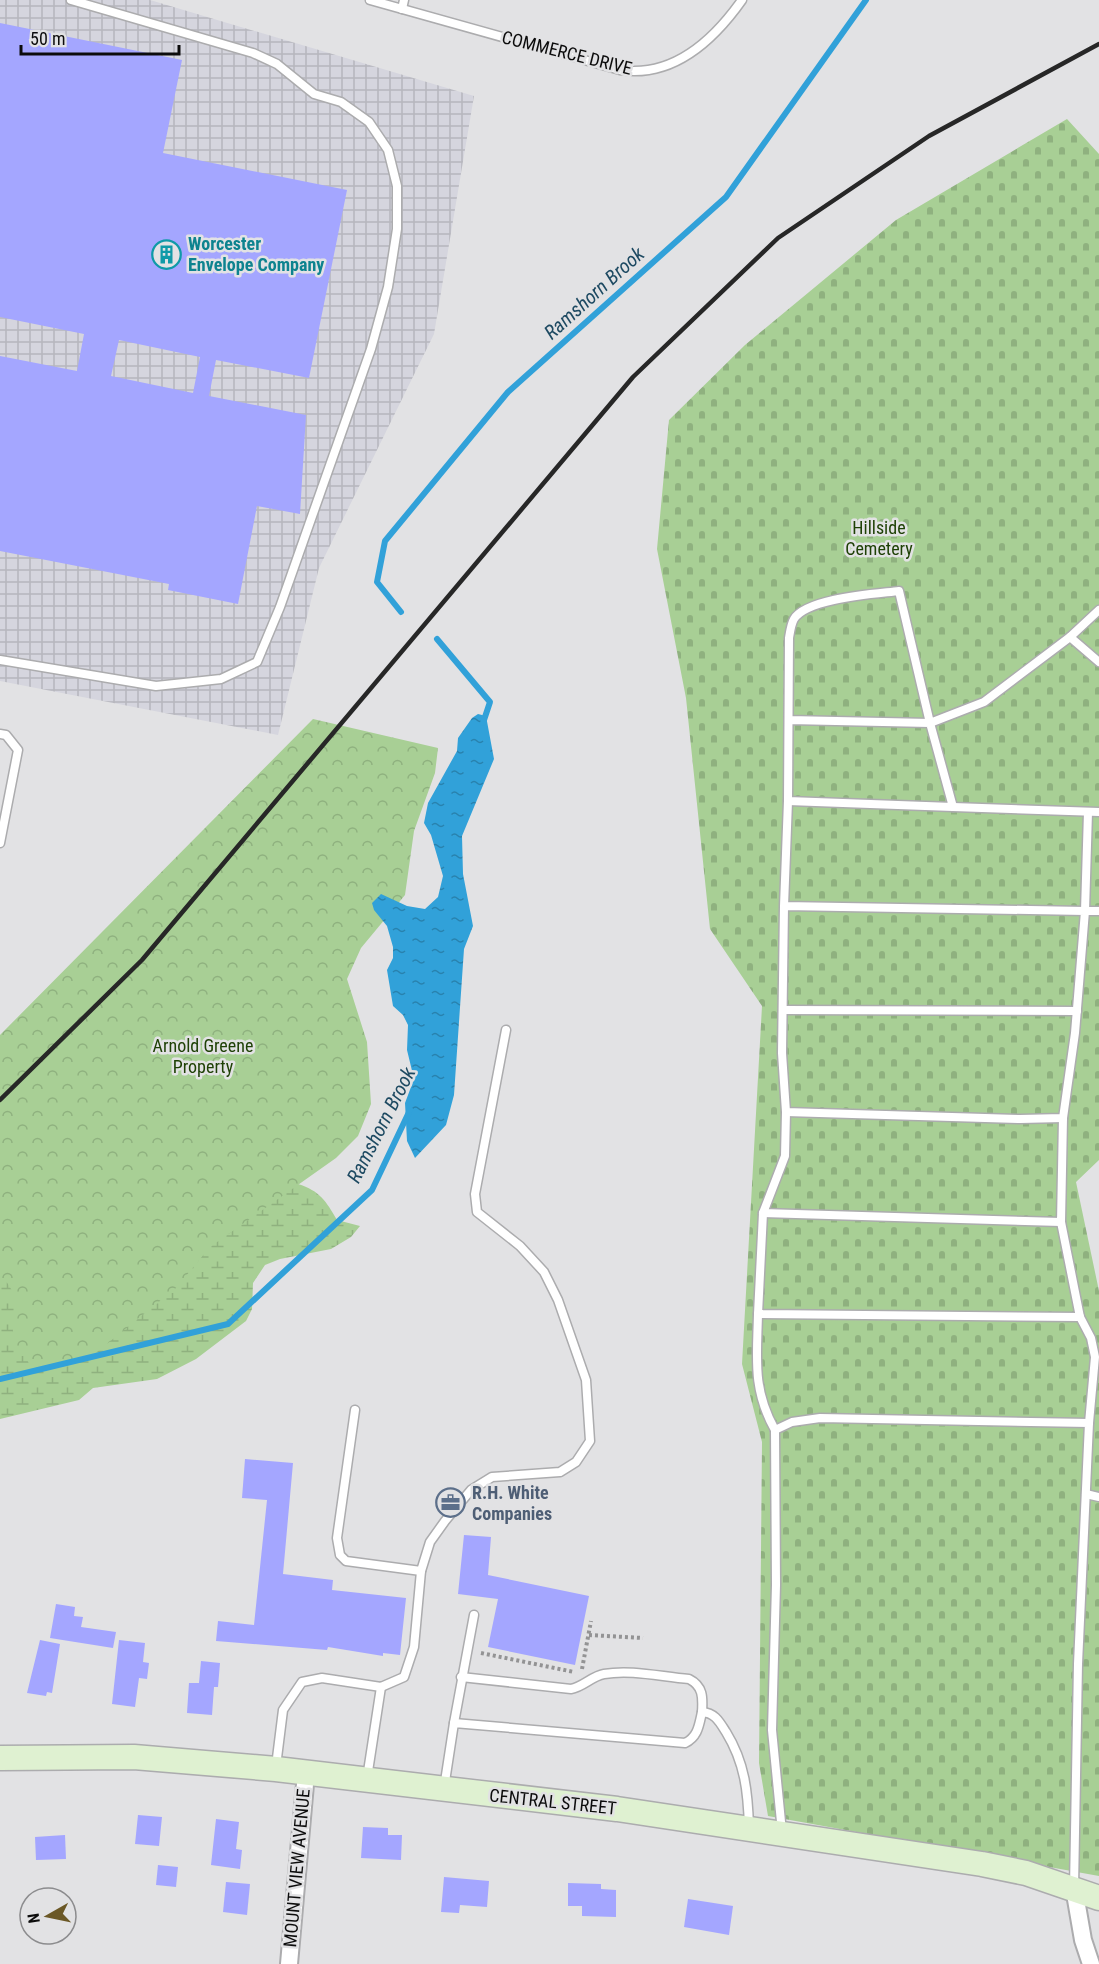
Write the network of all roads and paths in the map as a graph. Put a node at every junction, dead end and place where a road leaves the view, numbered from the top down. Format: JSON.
{"nodes":[{"id":1,"x":71,"y":0,"type":"edge"},
{"id":2,"x":370,"y":0,"type":"edge"},
{"id":3,"x":742,"y":0,"type":"edge"},
{"id":4,"x":403,"y":4,"type":"edge"},
{"id":5,"x":1099,"y":610,"type":"edge"},
{"id":6,"x":1070,"y":636,"type":"junction"},
{"id":7,"x":0,"y":660,"type":"edge"},
{"id":8,"x":1099,"y":662,"type":"edge"},
{"id":9,"x":789,"y":720,"type":"junction"},
{"id":10,"x":930,"y":723,"type":"junction"},
{"id":11,"x":0,"y":734,"type":"edge"},
{"id":12,"x":788,"y":801,"type":"junction"},
{"id":13,"x":952,"y":807,"type":"junction"},
{"id":14,"x":1088,"y":812,"type":"junction"},
{"id":15,"x":1099,"y":812,"type":"edge"},
{"id":16,"x":0,"y":843,"type":"edge"},
{"id":17,"x":784,"y":906,"type":"junction"},
{"id":18,"x":1086,"y":911,"type":"junction"},
{"id":19,"x":1099,"y":911,"type":"edge"},
{"id":20,"x":784,"y":1010,"type":"junction"},
{"id":21,"x":1077,"y":1011,"type":"junction"},
{"id":22,"x":506,"y":1030,"type":"dead end"},
{"id":23,"x":786,"y":1112,"type":"junction"},
{"id":24,"x":1063,"y":1118,"type":"junction"},
{"id":25,"x":763,"y":1213,"type":"junction"},
{"id":26,"x":1060,"y":1222,"type":"junction"},
{"id":27,"x":758,"y":1314,"type":"junction"},
{"id":28,"x":1080,"y":1317,"type":"junction"},
{"id":29,"x":355,"y":1410,"type":"dead end"},
{"id":30,"x":1089,"y":1424,"type":"junction"},
{"id":31,"x":775,"y":1430,"type":"junction"},
{"id":32,"x":1086,"y":1494,"type":"junction"},
{"id":33,"x":1099,"y":1497,"type":"edge"},
{"id":34,"x":422,"y":1571,"type":"junction"},
{"id":35,"x":474,"y":1615,"type":"dead end"},
{"id":36,"x":591,"y":1621,"type":"dead end"},
{"id":37,"x":589,"y":1635,"type":"junction"},
{"id":38,"x":643,"y":1638,"type":"dead end"},
{"id":39,"x":466,"y":1650,"type":"junction"},
{"id":40,"x":460,"y":1677,"type":"junction"},
{"id":41,"x":381,"y":1687,"type":"junction"},
{"id":42,"x":702,"y":1712,"type":"junction"},
{"id":43,"x":454,"y":1723,"type":"junction"},
{"id":44,"x":0,"y":1758,"type":"edge"},
{"id":45,"x":276,"y":1769,"type":"junction"},
{"id":46,"x":306,"y":1773,"type":"junction"},
{"id":47,"x":366,"y":1781,"type":"junction"},
{"id":48,"x":444,"y":1791,"type":"junction"},
{"id":49,"x":749,"y":1829,"type":"junction"},
{"id":50,"x":782,"y":1834,"type":"junction"},
{"id":51,"x":1074,"y":1888,"type":"junction"},
{"id":52,"x":1099,"y":1898,"type":"edge"},
{"id":53,"x":289,"y":1964,"type":"edge"},
{"id":54,"x":1091,"y":1964,"type":"edge"}],
"edges":[{"from":1,"to":7,"type":"lane"},
{"from":2,"to":4,"type":"lane","name":"COMMERCE DRIVE"},
{"from":3,"to":4,"type":"lane","name":"COMMERCE DRIVE"},
{"from":5,"to":6,"type":"lane"},
{"from":6,"to":8,"type":"lane"},
{"from":6,"to":10,"type":"lane"},
{"from":9,"to":10,"type":"lane"},
{"from":9,"to":10,"type":"lane"},
{"from":9,"to":12,"type":"lane"},
{"from":10,"to":13,"type":"lane"},
{"from":11,"to":16,"type":"lane"},
{"from":12,"to":13,"type":"lane"},
{"from":12,"to":17,"type":"lane"},
{"from":13,"to":14,"type":"lane"},
{"from":14,"to":15,"type":"lane"},
{"from":14,"to":18,"type":"lane"},
{"from":17,"to":18,"type":"lane"},
{"from":17,"to":20,"type":"lane"},
{"from":18,"to":19,"type":"lane"},
{"from":18,"to":21,"type":"lane"},
{"from":20,"to":21,"type":"lane"},
{"from":20,"to":23,"type":"lane"},
{"from":21,"to":24,"type":"lane"},
{"from":22,"to":34,"type":"lane"},
{"from":23,"to":24,"type":"lane"},
{"from":23,"to":25,"type":"lane"},
{"from":24,"to":26,"type":"lane"},
{"from":25,"to":26,"type":"lane"},
{"from":25,"to":27,"type":"lane"},
{"from":26,"to":28,"type":"lane"},
{"from":27,"to":28,"type":"lane"},
{"from":27,"to":31,"type":"lane"},
{"from":28,"to":30,"type":"lane"},
{"from":29,"to":34,"type":"lane"},
{"from":30,"to":31,"type":"lane"},
{"from":30,"to":32,"type":"lane"},
{"from":31,"to":50,"type":"lane"},
{"from":32,"to":33,"type":"lane"},
{"from":32,"to":51,"type":"lane"},
{"from":34,"to":41,"type":"lane"},
{"from":35,"to":39,"type":"lane"},
{"from":36,"to":37,"type":"path"},
{"from":37,"to":38,"type":"path"},
{"from":37,"to":39,"type":"path"},
{"from":39,"to":40,"type":"lane"},
{"from":40,"to":42,"type":"lane"},
{"from":40,"to":43,"type":"lane"},
{"from":41,"to":45,"type":"lane"},
{"from":41,"to":47,"type":"lane"},
{"from":42,"to":43,"type":"lane"},
{"from":42,"to":49,"type":"lane"},
{"from":43,"to":48,"type":"lane"},
{"from":44,"to":45,"type":"street","name":"CENTRAL STREET"},
{"from":45,"to":46,"type":"street","name":"CENTRAL STREET"},
{"from":46,"to":47,"type":"street","name":"CENTRAL STREET"},
{"from":46,"to":53,"type":"street","name":"MOUNT VIEW AVENUE"},
{"from":47,"to":48,"type":"street","name":"CENTRAL STREET"},
{"from":48,"to":49,"type":"street","name":"CENTRAL STREET"},
{"from":49,"to":50,"type":"street","name":"CENTRAL STREET"},
{"from":50,"to":51,"type":"street","name":"CENTRAL STREET"},
{"from":51,"to":52,"type":"street","name":"CENTRAL STREET"},
{"from":51,"to":54,"type":"street"}]}
